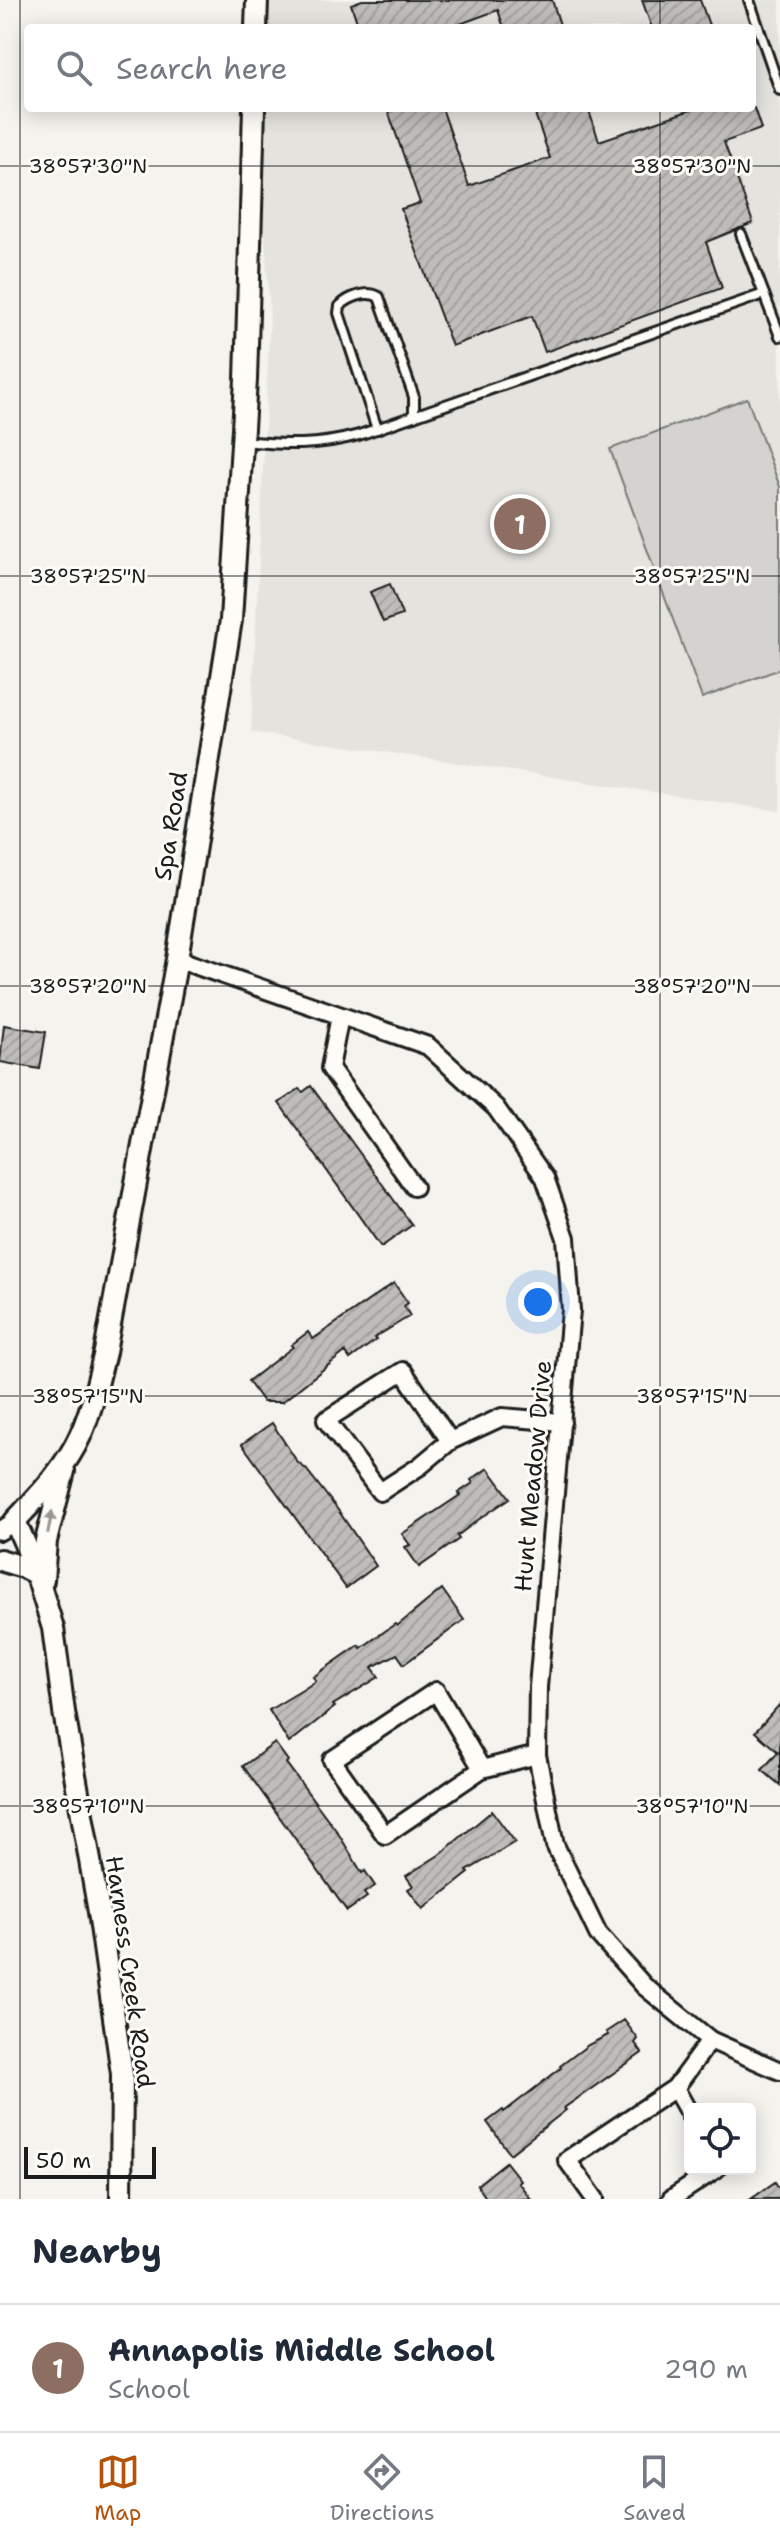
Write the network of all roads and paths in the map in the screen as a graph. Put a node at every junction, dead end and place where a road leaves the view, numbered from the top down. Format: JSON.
{"nodes":[{"id":1,"x":257,"y":0,"type":"edge"},
{"id":2,"x":749,"y":0,"type":"edge"},
{"id":3,"x":256,"y":24,"type":"edge"},
{"id":4,"x":780,"y":90,"type":"edge"},
{"id":5,"x":254,"y":112,"type":"edge"},
{"id":6,"x":741,"y":234,"type":"dead end"},
{"id":7,"x":764,"y":294,"type":"junction"},
{"id":8,"x":780,"y":336,"type":"edge"},
{"id":9,"x":414,"y":416,"type":"junction"},
{"id":10,"x":377,"y":429,"type":"junction"},
{"id":11,"x":242,"y":441,"type":"junction"},
{"id":12,"x":177,"y":959,"type":"junction"},
{"id":13,"x":340,"y":1016,"type":"junction"},
{"id":14,"x":414,"y":1187,"type":"dead end"},
{"id":15,"x":562,"y":1422,"type":"junction"},
{"id":16,"x":450,"y":1441,"type":"junction"},
{"id":17,"x":67,"y":1458,"type":"junction"},
{"id":18,"x":7,"y":1526,"type":"edge"},
{"id":19,"x":0,"y":1560,"type":"edge"},
{"id":20,"x":40,"y":1582,"type":"junction"},
{"id":21,"x":537,"y":1755,"type":"junction"},
{"id":22,"x":482,"y":1769,"type":"junction"},
{"id":23,"x":710,"y":2040,"type":"junction"},
{"id":24,"x":780,"y":2071,"type":"edge"},
{"id":25,"x":675,"y":2088,"type":"junction"},
{"id":26,"x":684,"y":2104,"type":"edge"},
{"id":27,"x":707,"y":2175,"type":"edge"},
{"id":28,"x":121,"y":2199,"type":"edge"},
{"id":29,"x":595,"y":2199,"type":"edge"},
{"id":30,"x":671,"y":2199,"type":"edge"}],
"edges":[{"from":1,"to":3,"type":"street"},
{"from":2,"to":4,"type":"lane"},
{"from":5,"to":11,"type":"street","name":"Spa Road"},
{"from":6,"to":7,"type":"lane"},
{"from":7,"to":8,"type":"lane"},
{"from":7,"to":9,"type":"lane"},
{"from":9,"to":10,"type":"lane"},
{"from":9,"to":10,"type":"lane"},
{"from":10,"to":11,"type":"lane"},
{"from":11,"to":12,"type":"street","name":"Spa Road"},
{"from":12,"to":13,"type":"street","name":"Hunt Meadow Drive"},
{"from":12,"to":17,"type":"street","name":"Spa Road"},
{"from":13,"to":14,"type":"street"},
{"from":13,"to":15,"type":"street","name":"Hunt Meadow Drive"},
{"from":15,"to":16,"type":"street"},
{"from":15,"to":21,"type":"street","name":"Hunt Meadow Drive"},
{"from":16,"to":16,"type":"street"},
{"from":17,"to":18,"type":"street","name":"Spa Road"},
{"from":20,"to":17,"type":"street","one_way":true},
{"from":18,"to":20,"type":"street","name":"Harness Creek Road"},
{"from":19,"to":20,"type":"street"},
{"from":20,"to":28,"type":"street","name":"Harness Creek Road"},
{"from":21,"to":22,"type":"street"},
{"from":21,"to":23,"type":"street","name":"Hunt Meadow Drive"},
{"from":22,"to":22,"type":"street"},
{"from":23,"to":24,"type":"street","name":"Hunt Meadow Drive"},
{"from":23,"to":25,"type":"street"},
{"from":25,"to":26,"type":"street"},
{"from":25,"to":29,"type":"street"},
{"from":27,"to":30,"type":"street"}]}
